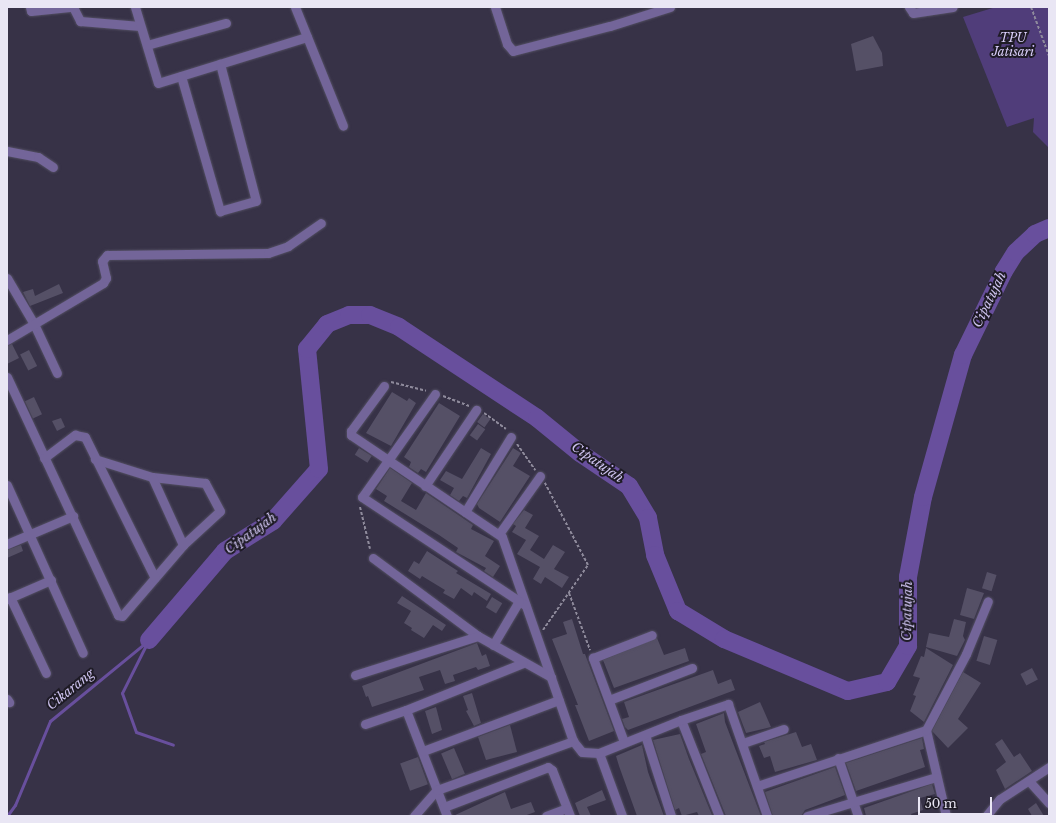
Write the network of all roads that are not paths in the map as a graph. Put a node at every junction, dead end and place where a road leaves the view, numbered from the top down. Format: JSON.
{"nodes":[{"id":1,"x":30,"y":7,"type":"edge"},
{"id":2,"x":72,"y":7,"type":"edge"},
{"id":3,"x":135,"y":7,"type":"edge"},
{"id":4,"x":295,"y":7,"type":"edge"},
{"id":5,"x":495,"y":7,"type":"edge"},
{"id":6,"x":670,"y":7,"type":"edge"},
{"id":7,"x":909,"y":7,"type":"edge"},
{"id":8,"x":953,"y":7,"type":"edge"},
{"id":9,"x":226,"y":23,"type":"dead end"},
{"id":10,"x":140,"y":26,"type":"junction"},
{"id":11,"x":307,"y":37,"type":"junction"},
{"id":12,"x":146,"y":45,"type":"junction"},
{"id":13,"x":220,"y":64,"type":"junction"},
{"id":14,"x":181,"y":76,"type":"junction"},
{"id":15,"x":343,"y":126,"type":"dead end"},
{"id":16,"x":7,"y":151,"type":"edge"},
{"id":17,"x":53,"y":167,"type":"dead end"},
{"id":18,"x":321,"y":223,"type":"dead end"},
{"id":19,"x":7,"y":278,"type":"edge"},
{"id":20,"x":34,"y":324,"type":"junction"},
{"id":21,"x":7,"y":340,"type":"edge"},
{"id":22,"x":57,"y":373,"type":"dead end"},
{"id":23,"x":7,"y":377,"type":"edge"},
{"id":24,"x":384,"y":386,"type":"dead end"},
{"id":25,"x":435,"y":394,"type":"dead end"},
{"id":26,"x":476,"y":410,"type":"dead end"},
{"id":27,"x":511,"y":437,"type":"dead end"},
{"id":28,"x":44,"y":458,"type":"junction"},
{"id":29,"x":95,"y":459,"type":"junction"},
{"id":30,"x":387,"y":460,"type":"junction"},
{"id":31,"x":540,"y":476,"type":"dead end"},
{"id":32,"x":152,"y":477,"type":"junction"},
{"id":33,"x":7,"y":484,"type":"edge"},
{"id":34,"x":425,"y":486,"type":"junction"},
{"id":35,"x":465,"y":512,"type":"junction"},
{"id":36,"x":73,"y":516,"type":"junction"},
{"id":37,"x":499,"y":534,"type":"junction"},
{"id":38,"x":29,"y":535,"type":"junction"},
{"id":39,"x":7,"y":544,"type":"edge"},
{"id":40,"x":183,"y":545,"type":"junction"},
{"id":41,"x":373,"y":558,"type":"road end"},
{"id":42,"x":155,"y":578,"type":"junction"},
{"id":43,"x":51,"y":580,"type":"junction"},
{"id":44,"x":9,"y":598,"type":"edge"},
{"id":45,"x":988,"y":601,"type":"dead end"},
{"id":46,"x":522,"y":603,"type":"junction"},
{"id":47,"x":652,"y":635,"type":"dead end"},
{"id":48,"x":478,"y":636,"type":"junction"},
{"id":49,"x":493,"y":645,"type":"junction"},
{"id":50,"x":83,"y":653,"type":"dead end"},
{"id":51,"x":523,"y":663,"type":"junction"},
{"id":52,"x":692,"y":668,"type":"dead end"},
{"id":53,"x":46,"y":673,"type":"dead end"},
{"id":54,"x":355,"y":676,"type":"dead end"},
{"id":55,"x":551,"y":677,"type":"junction"},
{"id":56,"x":559,"y":700,"type":"junction"},
{"id":57,"x":609,"y":700,"type":"junction"},
{"id":58,"x":406,"y":710,"type":"junction"},
{"id":59,"x":681,"y":720,"type":"junction"},
{"id":60,"x":365,"y":724,"type":"dead end"},
{"id":61,"x":784,"y":729,"type":"dead end"},
{"id":62,"x":926,"y":730,"type":"junction"},
{"id":63,"x":645,"y":735,"type":"junction"},
{"id":64,"x":573,"y":741,"type":"junction"},
{"id":65,"x":624,"y":742,"type":"junction"},
{"id":66,"x":743,"y":743,"type":"junction"},
{"id":67,"x":423,"y":751,"type":"junction"},
{"id":68,"x":599,"y":753,"type":"junction"},
{"id":69,"x":838,"y":758,"type":"junction"},
{"id":70,"x":1049,"y":767,"type":"edge"},
{"id":71,"x":936,"y":778,"type":"junction"},
{"id":72,"x":1029,"y":781,"type":"junction"},
{"id":73,"x":757,"y":786,"type":"junction"},
{"id":74,"x":437,"y":790,"type":"junction"},
{"id":75,"x":853,"y":801,"type":"junction"},
{"id":76,"x":1049,"y":803,"type":"edge"},
{"id":77,"x":444,"y":807,"type":"junction"},
{"id":78,"x":569,"y":812,"type":"edge"},
{"id":79,"x":414,"y":816,"type":"edge"},
{"id":80,"x":447,"y":816,"type":"edge"},
{"id":81,"x":546,"y":816,"type":"edge"},
{"id":82,"x":622,"y":816,"type":"edge"},
{"id":83,"x":671,"y":816,"type":"edge"},
{"id":84,"x":719,"y":816,"type":"edge"},
{"id":85,"x":767,"y":816,"type":"edge"},
{"id":86,"x":807,"y":816,"type":"edge"},
{"id":87,"x":858,"y":816,"type":"edge"},
{"id":88,"x":946,"y":816,"type":"edge"},
{"id":89,"x":986,"y":816,"type":"edge"}],
"edges":[{"from":1,"to":2,"type":"street"},
{"from":2,"to":10,"type":"street"},
{"from":3,"to":10,"type":"street"},
{"from":4,"to":11,"type":"street"},
{"from":5,"to":6,"type":"street"},
{"from":7,"to":8,"type":"street"},
{"from":9,"to":12,"type":"street"},
{"from":10,"to":12,"type":"street"},
{"from":11,"to":13,"type":"street"},
{"from":11,"to":15,"type":"street"},
{"from":12,"to":14,"type":"street"},
{"from":13,"to":14,"type":"street"},
{"from":13,"to":14,"type":"street"},
{"from":16,"to":17,"type":"street"},
{"from":18,"to":20,"type":"street"},
{"from":19,"to":20,"type":"street"},
{"from":20,"to":21,"type":"street"},
{"from":20,"to":22,"type":"street"},
{"from":23,"to":28,"type":"street"},
{"from":24,"to":30,"type":"street"},
{"from":25,"to":30,"type":"street"},
{"from":26,"to":34,"type":"street"},
{"from":27,"to":35,"type":"street"},
{"from":28,"to":29,"type":"street"},
{"from":28,"to":36,"type":"street"},
{"from":29,"to":32,"type":"street"},
{"from":29,"to":42,"type":"street"},
{"from":30,"to":34,"type":"street"},
{"from":30,"to":46,"type":"street"},
{"from":31,"to":37,"type":"street"},
{"from":32,"to":40,"type":"street"},
{"from":32,"to":40,"type":"street"},
{"from":33,"to":38,"type":"street"},
{"from":34,"to":35,"type":"street"},
{"from":35,"to":37,"type":"street"},
{"from":36,"to":38,"type":"street"},
{"from":36,"to":42,"type":"street"},
{"from":37,"to":46,"type":"street"},
{"from":38,"to":39,"type":"street"},
{"from":38,"to":43,"type":"street"},
{"from":40,"to":42,"type":"street"},
{"from":41,"to":48,"type":"street"},
{"from":43,"to":44,"type":"street"},
{"from":43,"to":50,"type":"street"},
{"from":44,"to":53,"type":"street"},
{"from":45,"to":62,"type":"street"},
{"from":46,"to":49,"type":"street"},
{"from":46,"to":55,"type":"street"},
{"from":47,"to":57,"type":"street"},
{"from":48,"to":49,"type":"street"},
{"from":48,"to":54,"type":"street"},
{"from":49,"to":51,"type":"street"},
{"from":51,"to":55,"type":"street"},
{"from":51,"to":58,"type":"street"},
{"from":52,"to":57,"type":"street"},
{"from":55,"to":56,"type":"street"},
{"from":56,"to":64,"type":"street"},
{"from":56,"to":67,"type":"street"},
{"from":57,"to":65,"type":"street"},
{"from":58,"to":60,"type":"street"},
{"from":58,"to":67,"type":"street"},
{"from":59,"to":63,"type":"street"},
{"from":59,"to":66,"type":"street"},
{"from":59,"to":84,"type":"street"},
{"from":61,"to":66,"type":"street"},
{"from":62,"to":69,"type":"street"},
{"from":62,"to":71,"type":"street"},
{"from":63,"to":65,"type":"street"},
{"from":63,"to":83,"type":"street"},
{"from":64,"to":68,"type":"street"},
{"from":64,"to":74,"type":"street"},
{"from":65,"to":68,"type":"street"},
{"from":66,"to":73,"type":"street"},
{"from":67,"to":74,"type":"street"},
{"from":68,"to":82,"type":"street"},
{"from":69,"to":73,"type":"street"},
{"from":69,"to":75,"type":"street"},
{"from":70,"to":72,"type":"street"},
{"from":71,"to":75,"type":"street"},
{"from":71,"to":88,"type":"street"},
{"from":72,"to":76,"type":"street"},
{"from":72,"to":89,"type":"street"},
{"from":73,"to":85,"type":"street"},
{"from":74,"to":77,"type":"street"},
{"from":74,"to":79,"type":"street"},
{"from":75,"to":86,"type":"street"},
{"from":75,"to":87,"type":"street"},
{"from":77,"to":78,"type":"street"},
{"from":77,"to":80,"type":"street"},
{"from":78,"to":81,"type":"street"}]}
